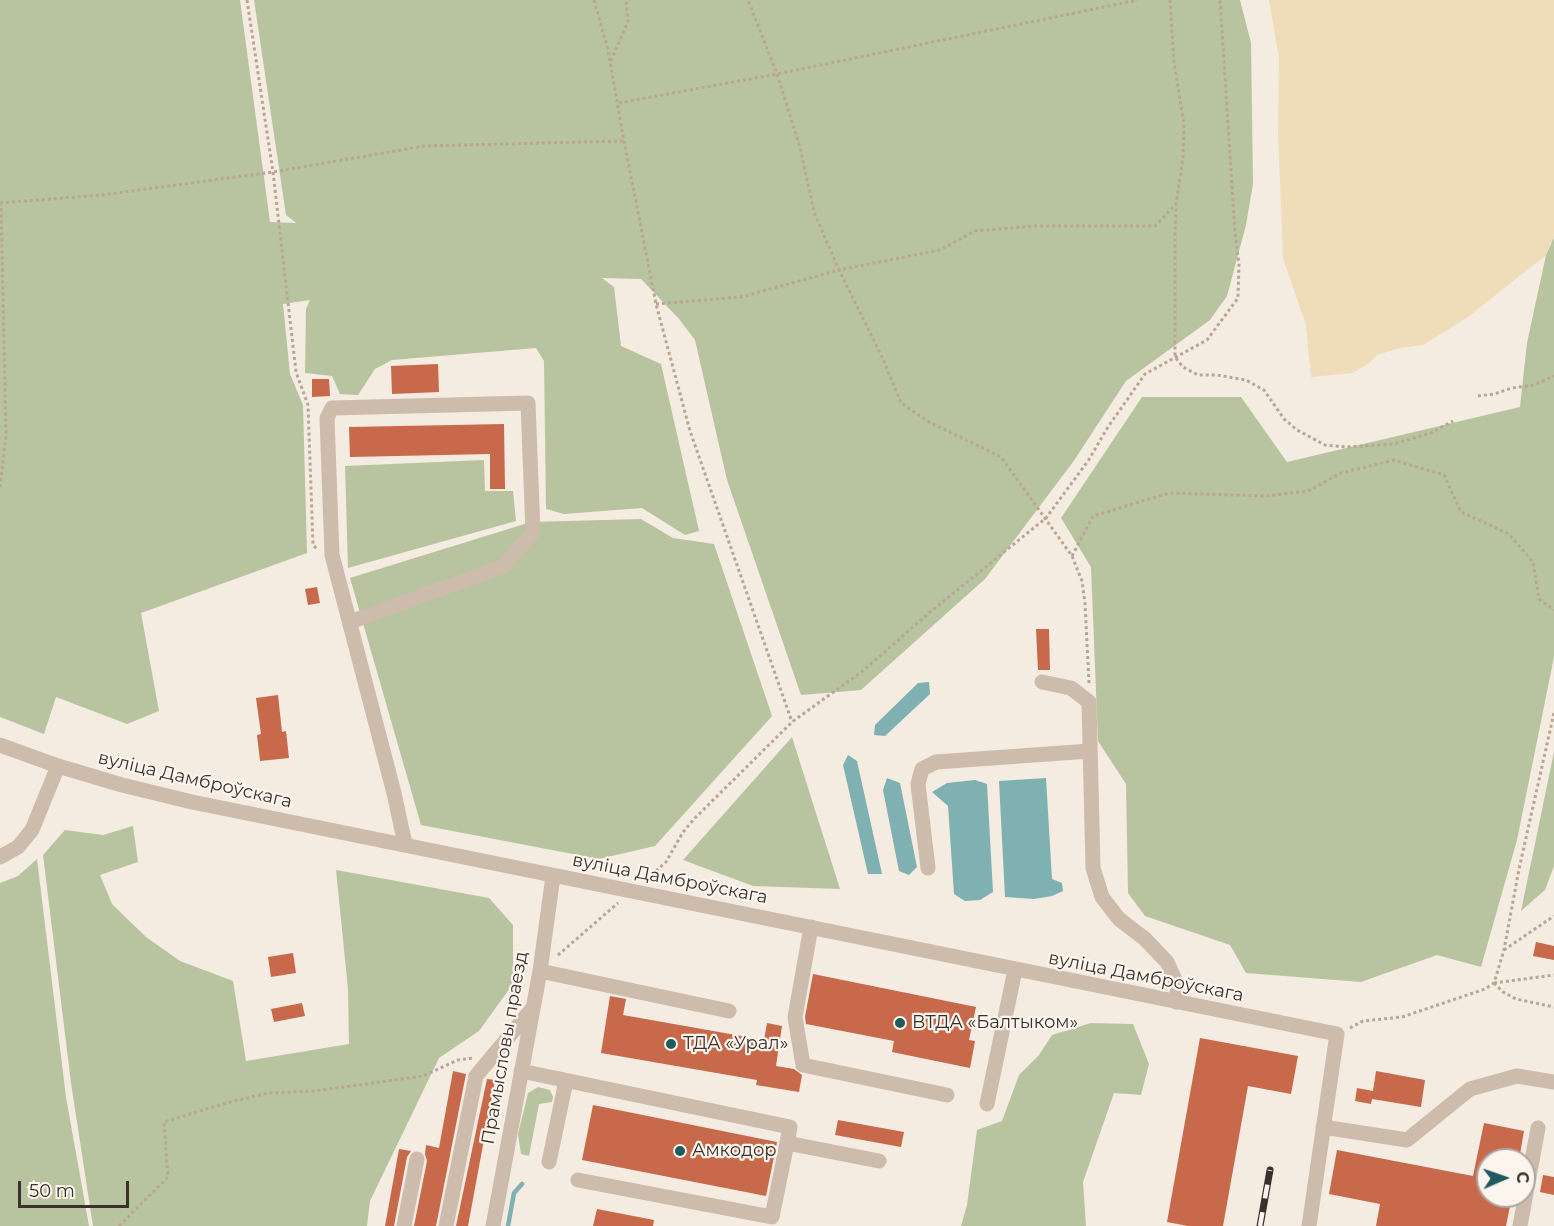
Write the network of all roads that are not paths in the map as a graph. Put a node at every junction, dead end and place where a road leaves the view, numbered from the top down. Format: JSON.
{"nodes":[{"id":1,"x":350,"y":622,"type":"junction"},
{"id":2,"x":1042,"y":682,"type":"dead end"},
{"id":3,"x":0,"y":745,"type":"edge"},
{"id":4,"x":1090,"y":751,"type":"junction"},
{"id":5,"x":58,"y":766,"type":"junction"},
{"id":6,"x":405,"y":844,"type":"junction"},
{"id":7,"x":0,"y":857,"type":"edge"},
{"id":8,"x":928,"y":868,"type":"dead end"},
{"id":9,"x":553,"y":876,"type":"junction"},
{"id":10,"x":811,"y":927,"type":"junction"},
{"id":11,"x":1016,"y":970,"type":"junction"},
{"id":12,"x":540,"y":971,"type":"junction"},
{"id":13,"x":1176,"y":1002,"type":"junction"},
{"id":14,"x":533,"y":1008,"type":"junction"},
{"id":15,"x":729,"y":1011,"type":"dead end"},
{"id":16,"x":522,"y":1071,"type":"junction"},
{"id":17,"x":566,"y":1081,"type":"junction"},
{"id":18,"x":1554,"y":1082,"type":"edge"},
{"id":19,"x":947,"y":1095,"type":"dead end"},
{"id":20,"x":987,"y":1104,"type":"dead end"},
{"id":21,"x":1323,"y":1127,"type":"junction"},
{"id":22,"x":1538,"y":1128,"type":"dead end"},
{"id":23,"x":787,"y":1143,"type":"junction"},
{"id":24,"x":417,"y":1158,"type":"dead end"},
{"id":25,"x":879,"y":1161,"type":"dead end"},
{"id":26,"x":549,"y":1162,"type":"dead end"},
{"id":27,"x":578,"y":1180,"type":"dead end"},
{"id":28,"x":404,"y":1226,"type":"edge"},
{"id":29,"x":446,"y":1226,"type":"edge"},
{"id":30,"x":493,"y":1226,"type":"edge"},
{"id":31,"x":1309,"y":1226,"type":"edge"},
{"id":32,"x":1520,"y":1226,"type":"edge"}],
"edges":[{"from":1,"to":1,"type":"street"},
{"from":1,"to":6,"type":"street"},
{"from":2,"to":4,"type":"street"},
{"from":3,"to":5,"type":"street","name":"вуліца Дамброўскага"},
{"from":4,"to":8,"type":"street"},
{"from":4,"to":13,"type":"street"},
{"from":5,"to":6,"type":"street","name":"вуліца Дамброўскага"},
{"from":5,"to":7,"type":"street"},
{"from":6,"to":9,"type":"street","name":"вуліца Дамброўскага"},
{"from":9,"to":10,"type":"street","name":"вуліца Дамброўскага"},
{"from":9,"to":12,"type":"street","name":"Прамысловы праезд"},
{"from":10,"to":11,"type":"street","name":"вуліца Дамброўскага"},
{"from":10,"to":19,"type":"street"},
{"from":11,"to":13,"type":"street","name":"вуліца Дамброўскага"},
{"from":11,"to":20,"type":"street"},
{"from":12,"to":14,"type":"street","name":"Прамысловы праезд"},
{"from":12,"to":15,"type":"street"},
{"from":13,"to":21,"type":"street","name":"вуліца Дамброўскага"},
{"from":14,"to":16,"type":"street","name":"Прамысловы праезд"},
{"from":14,"to":29,"type":"street"},
{"from":16,"to":17,"type":"street"},
{"from":16,"to":30,"type":"street","name":"Прамысловы праезд"},
{"from":17,"to":23,"type":"street"},
{"from":17,"to":26,"type":"street"},
{"from":18,"to":21,"type":"street"},
{"from":21,"to":31,"type":"street"},
{"from":22,"to":32,"type":"street"},
{"from":23,"to":25,"type":"street"},
{"from":23,"to":27,"type":"street"},
{"from":24,"to":28,"type":"street"}]}
